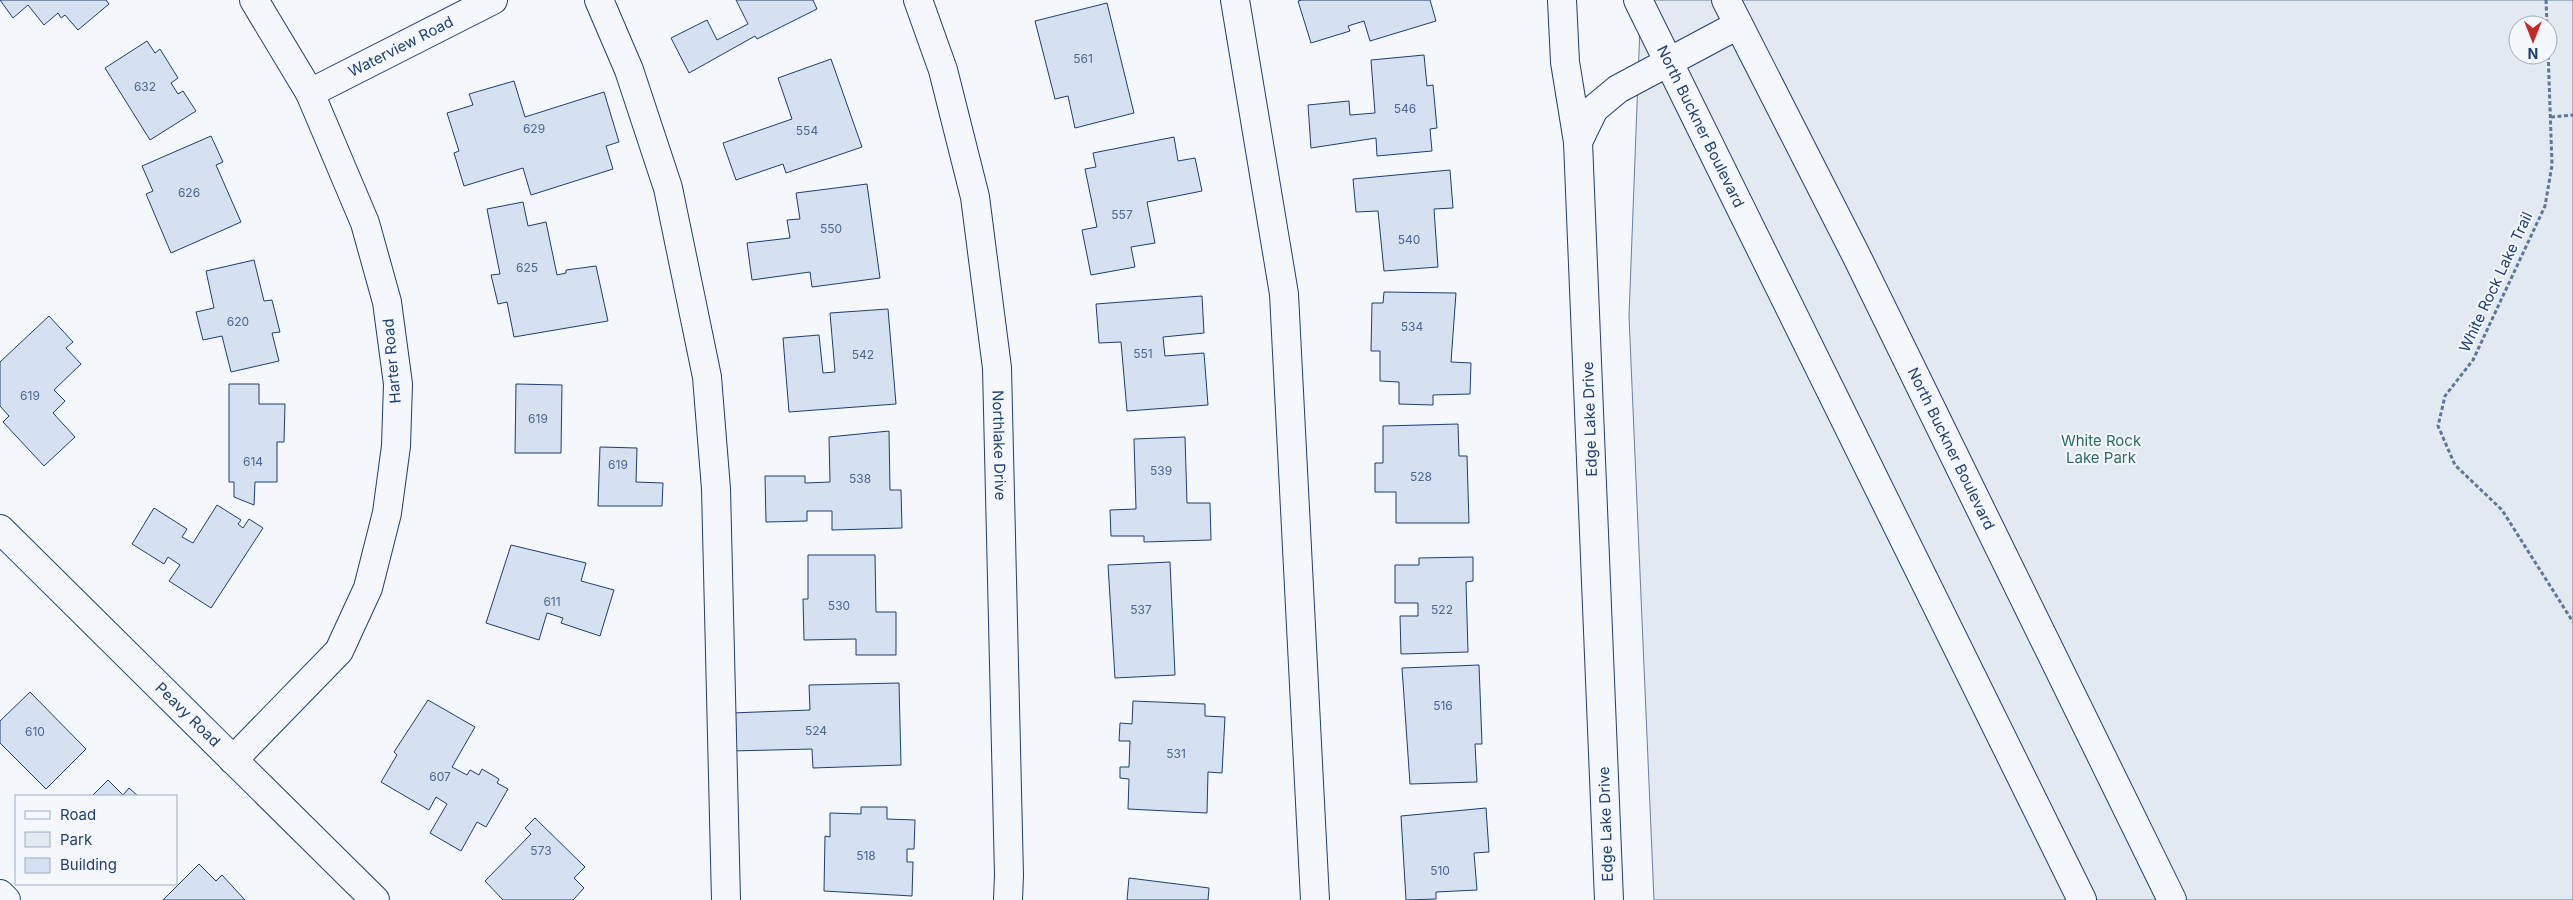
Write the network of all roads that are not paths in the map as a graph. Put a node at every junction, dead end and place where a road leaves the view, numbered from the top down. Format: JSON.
{"nodes":[{"id":1,"x":254,"y":0,"type":"edge"},
{"id":2,"x":493,"y":0,"type":"edge"},
{"id":3,"x":599,"y":0,"type":"edge"},
{"id":4,"x":918,"y":0,"type":"edge"},
{"id":5,"x":1235,"y":0,"type":"edge"},
{"id":6,"x":1562,"y":0,"type":"edge"},
{"id":7,"x":1638,"y":0,"type":"edge"},
{"id":8,"x":1726,"y":0,"type":"edge"},
{"id":9,"x":1738,"y":25,"type":"junction"},
{"id":10,"x":1668,"y":60,"type":"junction"},
{"id":11,"x":310,"y":92,"type":"junction"},
{"id":12,"x":1578,"y":142,"type":"junction"},
{"id":13,"x":0,"y":529,"type":"edge"},
{"id":14,"x":233,"y":760,"type":"junction"},
{"id":15,"x":0,"y":894,"type":"edge"},
{"id":16,"x":6,"y":900,"type":"edge"},
{"id":17,"x":375,"y":900,"type":"edge"},
{"id":18,"x":726,"y":900,"type":"edge"},
{"id":19,"x":1008,"y":900,"type":"edge"},
{"id":20,"x":1315,"y":900,"type":"edge"},
{"id":21,"x":1609,"y":900,"type":"edge"},
{"id":22,"x":2082,"y":900,"type":"edge"},
{"id":23,"x":2172,"y":900,"type":"edge"}],
"edges":[{"from":1,"to":11,"type":"street","name":"Harter Road"},
{"from":2,"to":11,"type":"street","name":"Waterview Road"},
{"from":3,"to":18,"type":"street"},
{"from":4,"to":19,"type":"street","name":"Northlake Drive"},
{"from":5,"to":20,"type":"street"},
{"from":6,"to":12,"type":"street"},
{"from":7,"to":10,"type":"street","name":"North Buckner Boulevard"},
{"from":8,"to":9,"type":"street","name":"North Buckner Boulevard"},
{"from":9,"to":10,"type":"street","name":"Edge Lake Drive"},
{"from":9,"to":23,"type":"street","name":"North Buckner Boulevard"},
{"from":10,"to":12,"type":"street","name":"Edge Lake Drive"},
{"from":10,"to":22,"type":"street","name":"North Buckner Boulevard"},
{"from":11,"to":14,"type":"street","name":"Harter Road"},
{"from":12,"to":21,"type":"street","name":"Edge Lake Drive"},
{"from":13,"to":14,"type":"street","name":"Peavy Road"},
{"from":14,"to":17,"type":"street","name":"Peavy Road"},
{"from":15,"to":16,"type":"street"}]}
